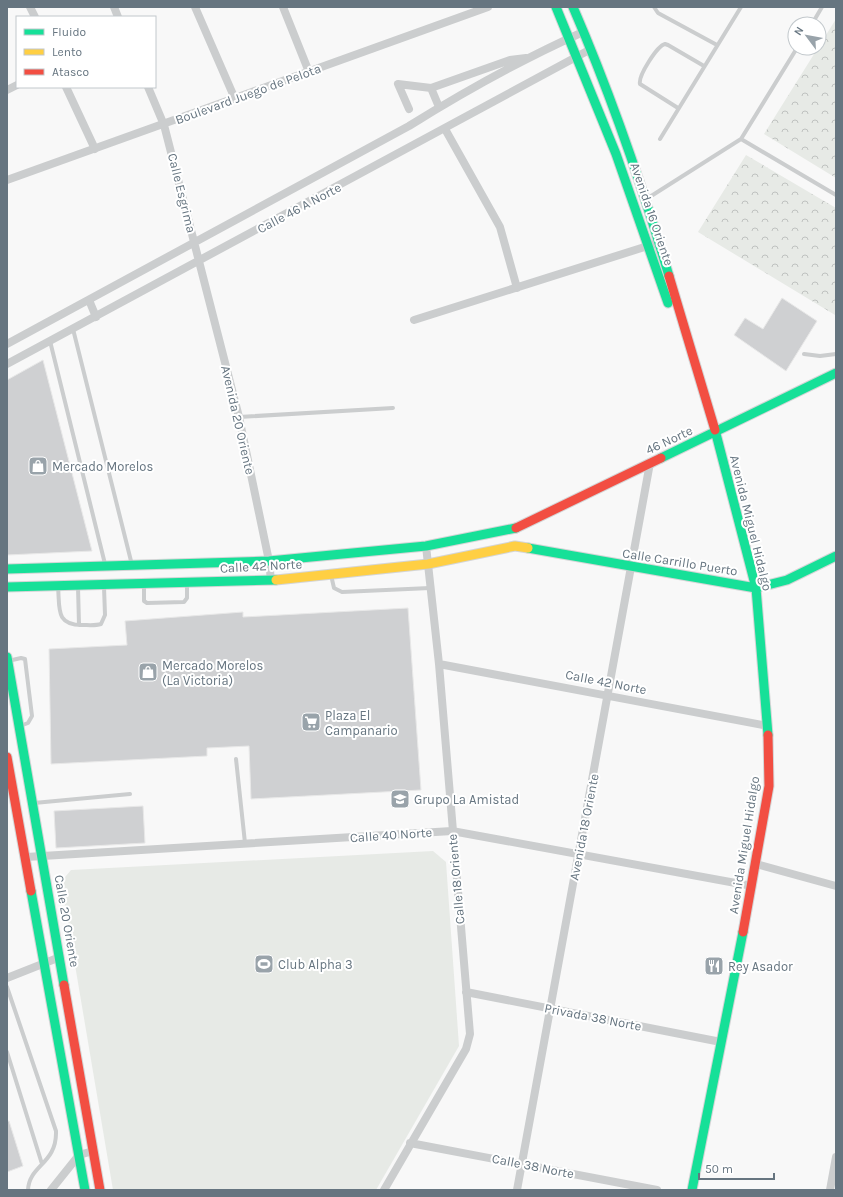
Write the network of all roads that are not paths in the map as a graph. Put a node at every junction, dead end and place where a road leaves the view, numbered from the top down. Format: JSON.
{"nodes":[{"id":1,"x":30,"y":7,"type":"edge"},
{"id":2,"x":196,"y":7,"type":"edge"},
{"id":3,"x":285,"y":7,"type":"edge"},
{"id":4,"x":487,"y":7,"type":"edge"},
{"id":5,"x":556,"y":7,"type":"edge"},
{"id":6,"x":573,"y":7,"type":"edge"},
{"id":7,"x":654,"y":7,"type":"edge"},
{"id":8,"x":741,"y":7,"type":"edge"},
{"id":9,"x":822,"y":7,"type":"edge"},
{"id":10,"x":34,"y":16,"type":"edge"},
{"id":11,"x":817,"y":16,"type":"edge"},
{"id":12,"x":584,"y":32,"type":"junction"},
{"id":13,"x":570,"y":38,"type":"junction"},
{"id":14,"x":717,"y":45,"type":"junction"},
{"id":15,"x":591,"y":49,"type":"junction"},
{"id":16,"x":792,"y":56,"type":"edge"},
{"id":17,"x":578,"y":57,"type":"junction"},
{"id":18,"x":530,"y":58,"type":"junction"},
{"id":19,"x":704,"y":66,"type":"junction"},
{"id":20,"x":309,"y":72,"type":"junction"},
{"id":21,"x":16,"y":86,"type":"edge"},
{"id":22,"x":66,"y":88,"type":"edge"},
{"id":23,"x":148,"y":88,"type":"edge"},
{"id":24,"x":431,"y":88,"type":"junction"},
{"id":25,"x":7,"y":90,"type":"edge"},
{"id":26,"x":235,"y":99,"type":"junction"},
{"id":27,"x":439,"y":107,"type":"junction"},
{"id":28,"x":678,"y":108,"type":"junction"},
{"id":29,"x":409,"y":109,"type":"dead end"},
{"id":30,"x":164,"y":125,"type":"junction"},
{"id":31,"x":445,"y":129,"type":"junction"},
{"id":32,"x":741,"y":138,"type":"junction"},
{"id":33,"x":660,"y":139,"type":"dead end"},
{"id":34,"x":95,"y":149,"type":"junction"},
{"id":35,"x":7,"y":180,"type":"edge"},
{"id":36,"x":836,"y":195,"type":"edge"},
{"id":37,"x":646,"y":199,"type":"junction"},
{"id":38,"x":194,"y":243,"type":"junction"},
{"id":39,"x":655,"y":244,"type":"junction"},
{"id":40,"x":199,"y":262,"type":"junction"},
{"id":41,"x":517,"y":288,"type":"junction"},
{"id":42,"x":89,"y":300,"type":"junction"},
{"id":43,"x":96,"y":317,"type":"junction"},
{"id":44,"x":414,"y":320,"type":"dead end"},
{"id":45,"x":73,"y":329,"type":"junction"},
{"id":46,"x":50,"y":341,"type":"junction"},
{"id":47,"x":7,"y":344,"type":"edge"},
{"id":48,"x":804,"y":354,"type":"dead end"},
{"id":49,"x":836,"y":354,"type":"edge"},
{"id":50,"x":7,"y":364,"type":"edge"},
{"id":51,"x":836,"y":373,"type":"edge"},
{"id":52,"x":393,"y":408,"type":"dead end"},
{"id":53,"x":239,"y":417,"type":"junction"},
{"id":54,"x":712,"y":434,"type":"junction"},
{"id":55,"x":650,"y":463,"type":"junction"},
{"id":56,"x":512,"y":530,"type":"junction"},
{"id":57,"x":426,"y":546,"type":"junction"},
{"id":58,"x":515,"y":546,"type":"junction"},
{"id":59,"x":836,"y":556,"type":"edge"},
{"id":60,"x":268,"y":561,"type":"junction"},
{"id":61,"x":428,"y":564,"type":"junction"},
{"id":62,"x":132,"y":565,"type":"junction"},
{"id":63,"x":105,"y":566,"type":"junction"},
{"id":64,"x":632,"y":568,"type":"junction"},
{"id":65,"x":7,"y":569,"type":"edge"},
{"id":66,"x":331,"y":575,"type":"junction"},
{"id":67,"x":271,"y":581,"type":"junction"},
{"id":68,"x":186,"y":583,"type":"junction"},
{"id":69,"x":104,"y":584,"type":"junction"},
{"id":70,"x":144,"y":584,"type":"junction"},
{"id":71,"x":78,"y":585,"type":"junction"},
{"id":72,"x":58,"y":586,"type":"junction"},
{"id":73,"x":7,"y":587,"type":"edge"},
{"id":74,"x":430,"y":588,"type":"junction"},
{"id":75,"x":756,"y":588,"type":"junction"},
{"id":76,"x":79,"y":625,"type":"junction"},
{"id":77,"x":7,"y":659,"type":"edge"},
{"id":78,"x":439,"y":664,"type":"junction"},
{"id":79,"x":609,"y":696,"type":"junction"},
{"id":80,"x":20,"y":726,"type":"junction"},
{"id":81,"x":768,"y":726,"type":"junction"},
{"id":82,"x":7,"y":757,"type":"edge"},
{"id":83,"x":236,"y":759,"type":"dead end"},
{"id":84,"x":130,"y":794,"type":"dead end"},
{"id":85,"x":34,"y":803,"type":"junction"},
{"id":86,"x":452,"y":831,"type":"junction"},
{"id":87,"x":245,"y":844,"type":"junction"},
{"id":88,"x":579,"y":853,"type":"junction"},
{"id":89,"x":43,"y":856,"type":"junction"},
{"id":90,"x":26,"y":858,"type":"junction"},
{"id":91,"x":756,"y":864,"type":"junction"},
{"id":92,"x":752,"y":886,"type":"junction"},
{"id":93,"x":836,"y":886,"type":"edge"},
{"id":94,"x":60,"y":957,"type":"junction"},
{"id":95,"x":45,"y":963,"type":"junction"},
{"id":96,"x":7,"y":978,"type":"edge"},
{"id":97,"x":7,"y":987,"type":"edge"},
{"id":98,"x":466,"y":992,"type":"junction"},
{"id":99,"x":550,"y":1009,"type":"junction"},
{"id":100,"x":721,"y":1042,"type":"junction"},
{"id":101,"x":7,"y":1052,"type":"edge"},
{"id":102,"x":410,"y":1143,"type":"junction"},
{"id":103,"x":93,"y":1151,"type":"junction"},
{"id":104,"x":79,"y":1154,"type":"junction"},
{"id":105,"x":836,"y":1157,"type":"edge"},
{"id":106,"x":42,"y":1164,"type":"junction"},
{"id":107,"x":522,"y":1164,"type":"junction"},
{"id":108,"x":28,"y":1190,"type":"edge"},
{"id":109,"x":51,"y":1190,"type":"edge"},
{"id":110,"x":85,"y":1190,"type":"edge"},
{"id":111,"x":100,"y":1190,"type":"edge"},
{"id":112,"x":384,"y":1190,"type":"edge"},
{"id":113,"x":517,"y":1190,"type":"edge"},
{"id":114,"x":657,"y":1190,"type":"edge"},
{"id":115,"x":692,"y":1190,"type":"edge"},
{"id":116,"x":830,"y":1190,"type":"edge"}],
"edges":[{"from":1,"to":10,"type":"street"},
{"from":2,"to":26,"type":"street"},
{"from":3,"to":20,"type":"street"},
{"from":4,"to":20,"type":"street","name":"Boulevard Juego de Pelota"},
{"from":5,"to":13,"type":"main road","name":"Avenida 16 Oriente"},
{"from":6,"to":12,"type":"main road","name":"Avenida 16 Oriente"},
{"from":7,"to":14,"type":"lane"},
{"from":8,"to":14,"type":"lane"},
{"from":9,"to":11,"type":"lane"},
{"from":12,"to":13,"type":"street","name":"Calle 46 A Norte"},
{"from":12,"to":15,"type":"main road","name":"Avenida 16 Oriente"},
{"from":13,"to":17,"type":"main road","name":"Avenida 16 Oriente"},
{"from":13,"to":18,"type":"street","name":"Calle 46 A Norte"},
{"from":14,"to":19,"type":"lane"},
{"from":15,"to":17,"type":"street","name":"Calle 46 A Norte"},
{"from":15,"to":37,"type":"main road","name":"Avenida 16 Oriente"},
{"from":16,"to":32,"type":"lane"},
{"from":17,"to":31,"type":"street","name":"Calle 46 A Norte"},
{"from":17,"to":39,"type":"main road","name":"Avenida 16 Oriente"},
{"from":18,"to":24,"type":"street"},
{"from":18,"to":27,"type":"street","name":"Calle 46 A Norte"},
{"from":19,"to":28,"type":"lane"},
{"from":19,"to":28,"type":"lane"},
{"from":20,"to":26,"type":"street","name":"Boulevard Juego de Pelota"},
{"from":21,"to":25,"type":"street"},
{"from":22,"to":34,"type":"street"},
{"from":23,"to":30,"type":"street","name":"Calle Esgrima"},
{"from":24,"to":27,"type":"street"},
{"from":24,"to":29,"type":"street"},
{"from":26,"to":30,"type":"street","name":"Boulevard Juego de Pelota"},
{"from":27,"to":38,"type":"street","name":"Calle 46 A Norte"},
{"from":28,"to":33,"type":"lane"},
{"from":30,"to":34,"type":"street","name":"Boulevard Juego de Pelota"},
{"from":30,"to":38,"type":"street","name":"Calle Esgrima"},
{"from":31,"to":40,"type":"street","name":"Calle 46 A Norte"},
{"from":31,"to":41,"type":"street"},
{"from":32,"to":36,"type":"lane"},
{"from":32,"to":37,"type":"lane"},
{"from":34,"to":35,"type":"street","name":"Boulevard Juego de Pelota"},
{"from":37,"to":39,"type":"main road","name":"Avenida 16 Oriente"},
{"from":38,"to":40,"type":"street","name":"Calle Esgrima"},
{"from":38,"to":42,"type":"street","name":"Calle 46 A Norte"},
{"from":39,"to":41,"type":"street"},
{"from":39,"to":54,"type":"main road","name":"Avenida 16 Oriente"},
{"from":40,"to":43,"type":"street","name":"Calle 46 A Norte"},
{"from":40,"to":53,"type":"street","name":"Avenida 20 Oriente"},
{"from":41,"to":44,"type":"street"},
{"from":42,"to":43,"type":"street"},
{"from":42,"to":47,"type":"street","name":"Calle 46 A Norte"},
{"from":43,"to":45,"type":"street","name":"Calle 46 A Norte"},
{"from":45,"to":46,"type":"street","name":"Calle 46 A Norte"},
{"from":45,"to":62,"type":"lane"},
{"from":46,"to":50,"type":"street","name":"Calle 46 A Norte"},
{"from":46,"to":63,"type":"lane"},
{"from":48,"to":49,"type":"lane"},
{"from":51,"to":54,"type":"main road","name":"46 Norte"},
{"from":52,"to":53,"type":"lane"},
{"from":53,"to":60,"type":"street","name":"Avenida 20 Oriente"},
{"from":54,"to":55,"type":"main road","name":"46 Norte"},
{"from":54,"to":75,"type":"main road","name":"Avenida Miguel Hidalgo"},
{"from":55,"to":56,"type":"main road","name":"46 Norte"},
{"from":55,"to":64,"type":"street","name":"Avenida 18 Oriente"},
{"from":56,"to":57,"type":"main road","name":"Calle 42 Norte"},
{"from":56,"to":58,"type":"main road"},
{"from":57,"to":60,"type":"main road","name":"Calle 42 Norte"},
{"from":57,"to":61,"type":"street","name":"Calle 18 Oriente"},
{"from":58,"to":61,"type":"main road","name":"Calle 42 Norte"},
{"from":58,"to":64,"type":"main road","name":"Calle Carrillo Puerto"},
{"from":59,"to":75,"type":"main road","name":"Calle Carrillo Puerto"},
{"from":60,"to":62,"type":"main road","name":"Calle 42 Norte"},
{"from":60,"to":67,"type":"street","name":"Avenida 20 Oriente"},
{"from":61,"to":66,"type":"main road","name":"Calle 42 Norte"},
{"from":61,"to":74,"type":"street","name":"Calle 18 Oriente"},
{"from":62,"to":63,"type":"main road","name":"Calle 42 Norte"},
{"from":63,"to":65,"type":"main road","name":"Calle 42 Norte"},
{"from":64,"to":75,"type":"main road","name":"Calle Carrillo Puerto"},
{"from":64,"to":79,"type":"street","name":"Avenida 18 Oriente"},
{"from":66,"to":67,"type":"main road","name":"Calle 42 Norte"},
{"from":66,"to":74,"type":"lane"},
{"from":67,"to":68,"type":"main road","name":"Calle 42 Norte"},
{"from":68,"to":70,"type":"main road","name":"Calle 42 Norte"},
{"from":68,"to":70,"type":"lane"},
{"from":69,"to":70,"type":"main road","name":"Calle 42 Norte"},
{"from":69,"to":71,"type":"main road","name":"Calle 42 Norte"},
{"from":69,"to":76,"type":"lane"},
{"from":71,"to":72,"type":"main road","name":"Calle 42 Norte"},
{"from":71,"to":76,"type":"lane"},
{"from":72,"to":73,"type":"main road","name":"Calle 42 Norte"},
{"from":72,"to":76,"type":"lane"},
{"from":74,"to":78,"type":"street","name":"Calle 18 Oriente"},
{"from":75,"to":81,"type":"main road","name":"Avenida Miguel Hidalgo"},
{"from":77,"to":80,"type":"main road","name":"Calle 20 Oriente"},
{"from":77,"to":80,"type":"lane"},
{"from":78,"to":79,"type":"street","name":"Calle 42 Norte"},
{"from":78,"to":86,"type":"street","name":"Calle 18 Oriente"},
{"from":79,"to":81,"type":"street","name":"Calle 42 Norte"},
{"from":79,"to":88,"type":"street","name":"Avenida 18 Oriente"},
{"from":80,"to":85,"type":"main road","name":"Calle 20 Oriente"},
{"from":81,"to":91,"type":"main road","name":"Avenida Miguel Hidalgo"},
{"from":82,"to":90,"type":"main road"},
{"from":83,"to":87,"type":"lane"},
{"from":84,"to":85,"type":"lane"},
{"from":85,"to":89,"type":"main road","name":"Calle 20 Oriente"},
{"from":86,"to":87,"type":"street","name":"Calle 40 Norte"},
{"from":86,"to":88,"type":"street","name":"Calle 40 Norte"},
{"from":86,"to":98,"type":"street","name":"Calle 18 Oriente"},
{"from":87,"to":89,"type":"street","name":"Calle 40 Norte"},
{"from":88,"to":92,"type":"street","name":"Calle 40 Norte"},
{"from":88,"to":99,"type":"street","name":"Avenida 18 Oriente"},
{"from":89,"to":90,"type":"street","name":"Calle 40 Norte"},
{"from":89,"to":94,"type":"main road","name":"Calle 20 Oriente"},
{"from":90,"to":95,"type":"main road"},
{"from":91,"to":92,"type":"main road","name":"Avenida Miguel Hidalgo"},
{"from":91,"to":93,"type":"street"},
{"from":92,"to":100,"type":"main road","name":"Avenida Miguel Hidalgo"},
{"from":94,"to":95,"type":"street"},
{"from":94,"to":103,"type":"main road","name":"Calle 20 Oriente"},
{"from":95,"to":96,"type":"street"},
{"from":95,"to":104,"type":"main road"},
{"from":97,"to":106,"type":"lane"},
{"from":98,"to":99,"type":"street","name":"Privada 38 Norte"},
{"from":98,"to":102,"type":"street","name":"Calle 18 Oriente"},
{"from":99,"to":100,"type":"street","name":"Privada 38 Norte"},
{"from":99,"to":107,"type":"street","name":"Avenida 18 Oriente"},
{"from":100,"to":115,"type":"main road","name":"Avenida Miguel Hidalgo"},
{"from":101,"to":106,"type":"lane"},
{"from":102,"to":107,"type":"street","name":"Calle 38 Norte"},
{"from":102,"to":112,"type":"street","name":"Calle 18 Oriente"},
{"from":103,"to":104,"type":"street"},
{"from":103,"to":111,"type":"main road","name":"Calle 20 Oriente"},
{"from":104,"to":109,"type":"street"},
{"from":104,"to":110,"type":"main road"},
{"from":105,"to":116,"type":"street"},
{"from":106,"to":108,"type":"lane"},
{"from":107,"to":113,"type":"street","name":"Avenida 18 Oriente"},
{"from":107,"to":114,"type":"street","name":"Calle 38 Norte"}]}
